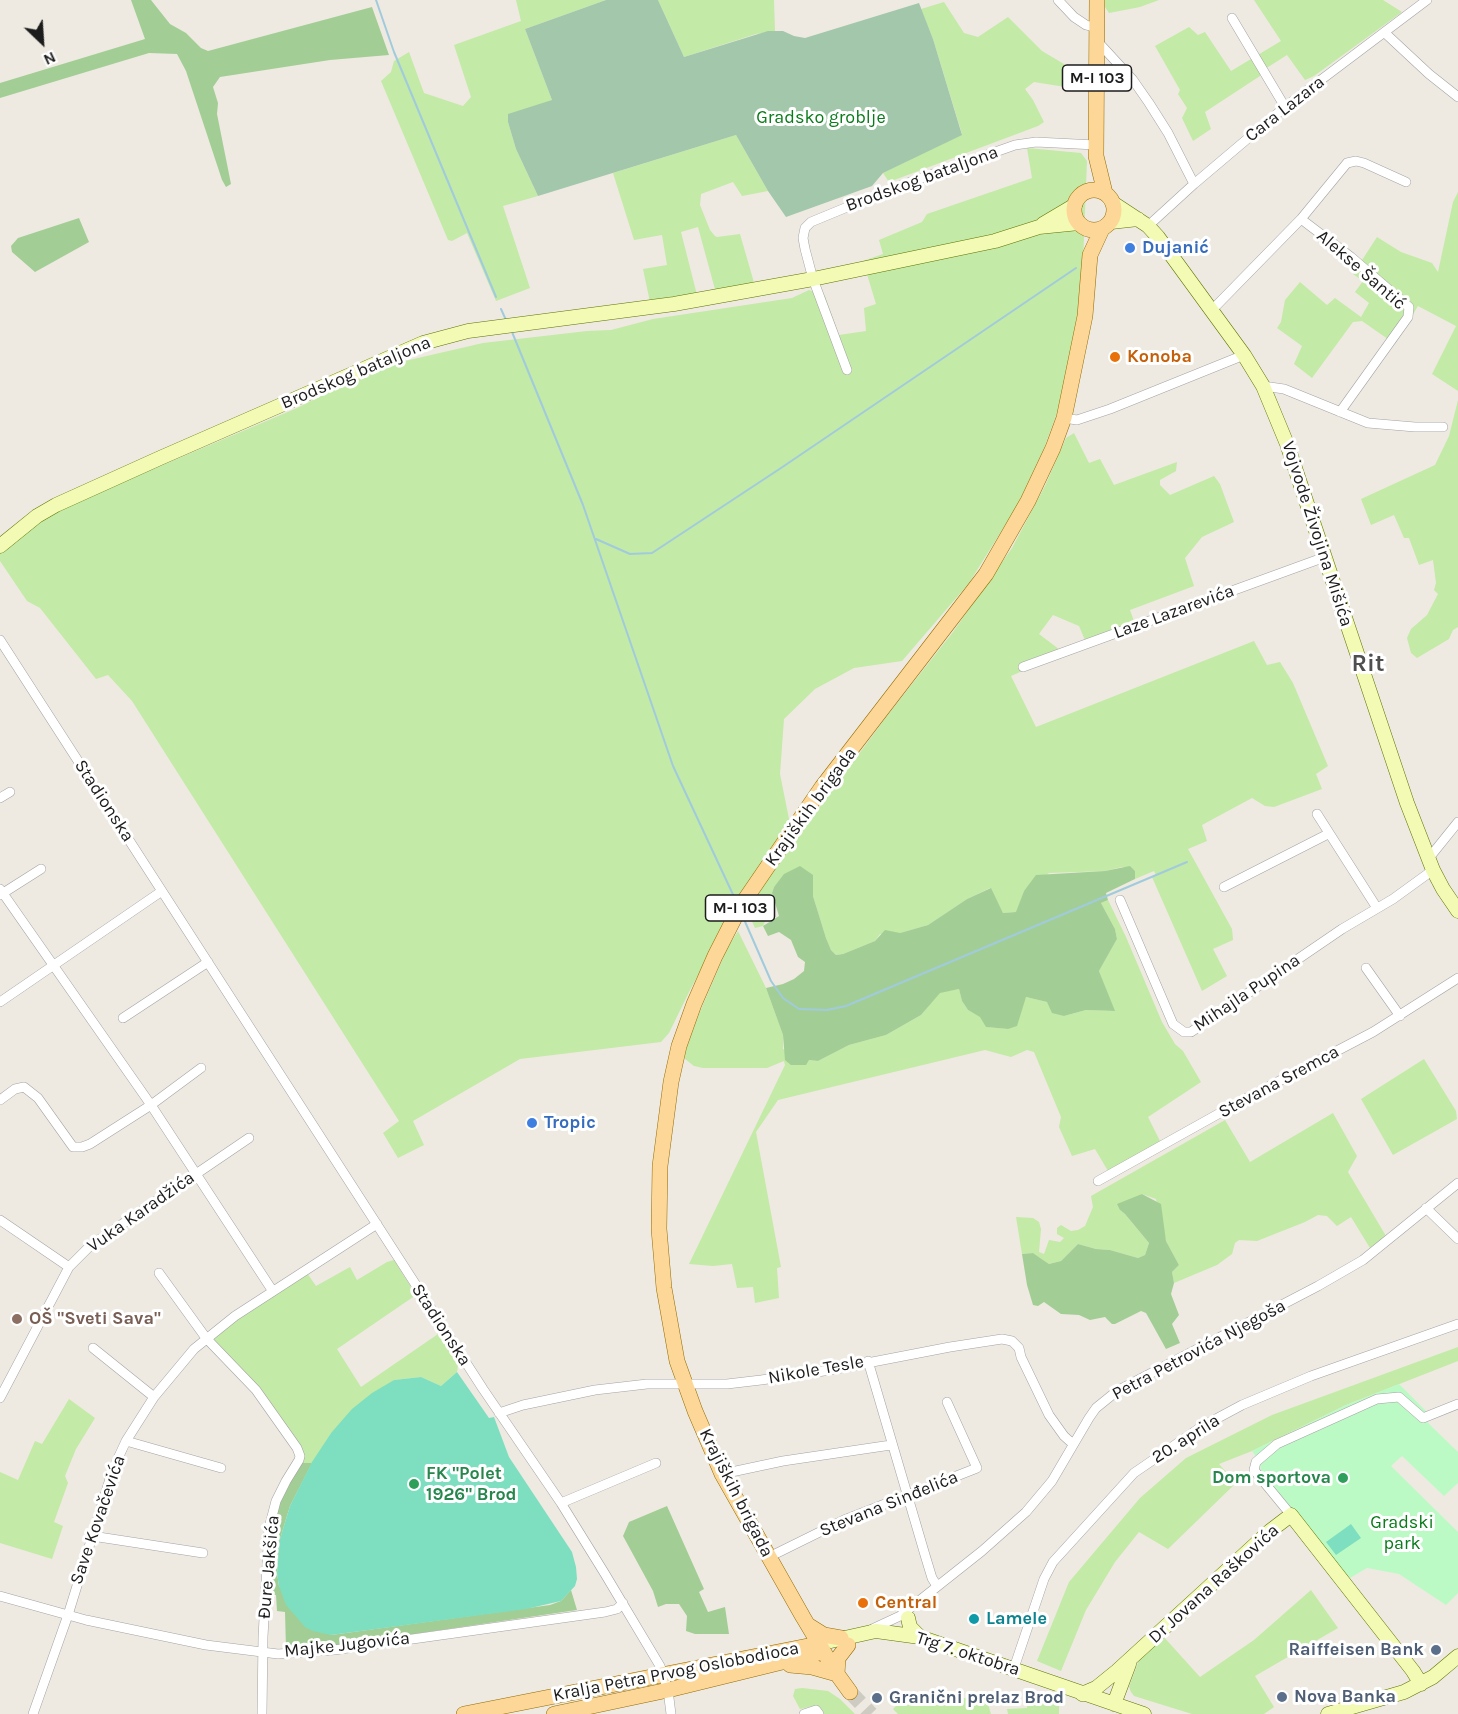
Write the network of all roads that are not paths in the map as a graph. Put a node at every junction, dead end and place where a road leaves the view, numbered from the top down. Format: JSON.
{"nodes":[{"id":1,"x":1058,"y":0,"type":"edge"},
{"id":2,"x":1097,"y":0,"type":"edge"},
{"id":3,"x":1427,"y":0,"type":"edge"},
{"id":4,"x":1232,"y":18,"type":"dead end"},
{"id":5,"x":1385,"y":33,"type":"junction"},
{"id":6,"x":1097,"y":35,"type":"junction"},
{"id":7,"x":1458,"y":97,"type":"edge"},
{"id":8,"x":1285,"y":107,"type":"junction"},
{"id":9,"x":1096,"y":150,"type":"junction"},
{"id":10,"x":1406,"y":182,"type":"dead end"},
{"id":11,"x":1194,"y":184,"type":"junction"},
{"id":12,"x":1109,"y":198,"type":"junction"},
{"id":13,"x":1079,"y":199,"type":"junction"},
{"id":14,"x":1301,"y":219,"type":"junction"},
{"id":15,"x":1143,"y":222,"type":"junction"},
{"id":16,"x":1080,"y":224,"type":"junction"},
{"id":17,"x":1106,"y":225,"type":"junction"},
{"id":18,"x":1039,"y":227,"type":"junction"},
{"id":19,"x":1090,"y":255,"type":"junction"},
{"id":20,"x":813,"y":279,"type":"junction"},
{"id":21,"x":1212,"y":310,"type":"junction"},
{"id":22,"x":1244,"y":355,"type":"junction"},
{"id":23,"x":847,"y":370,"type":"dead end"},
{"id":24,"x":1263,"y":386,"type":"junction"},
{"id":25,"x":1340,"y":412,"type":"junction"},
{"id":26,"x":1064,"y":418,"type":"junction"},
{"id":27,"x":1443,"y":427,"type":"dead end"},
{"id":28,"x":0,"y":546,"type":"edge"},
{"id":29,"x":1325,"y":556,"type":"junction"},
{"id":30,"x":0,"y":640,"type":"edge"},
{"id":31,"x":1023,"y":667,"type":"dead end"},
{"id":32,"x":10,"y":792,"type":"dead end"},
{"id":33,"x":0,"y":798,"type":"edge"},
{"id":34,"x":1317,"y":814,"type":"dead end"},
{"id":35,"x":1458,"y":822,"type":"edge"},
{"id":36,"x":1328,"y":834,"type":"junction"},
{"id":37,"x":1431,"y":864,"type":"junction"},
{"id":38,"x":41,"y":869,"type":"dead end"},
{"id":39,"x":1224,"y":887,"type":"dead end"},
{"id":40,"x":162,"y":891,"type":"junction"},
{"id":41,"x":1,"y":892,"type":"edge"},
{"id":42,"x":1120,"y":900,"type":"dead end"},
{"id":43,"x":1377,"y":908,"type":"junction"},
{"id":44,"x":1458,"y":910,"type":"edge"},
{"id":45,"x":208,"y":962,"type":"junction"},
{"id":46,"x":53,"y":965,"type":"junction"},
{"id":47,"x":1366,"y":968,"type":"dead end"},
{"id":48,"x":1458,"y":978,"type":"edge"},
{"id":49,"x":0,"y":1002,"type":"edge"},
{"id":50,"x":1400,"y":1016,"type":"junction"},
{"id":51,"x":123,"y":1018,"type":"dead end"},
{"id":52,"x":201,"y":1068,"type":"dead end"},
{"id":53,"x":0,"y":1100,"type":"edge"},
{"id":54,"x":151,"y":1106,"type":"junction"},
{"id":55,"x":249,"y":1138,"type":"dead end"},
{"id":56,"x":196,"y":1173,"type":"junction"},
{"id":57,"x":1098,"y":1181,"type":"dead end"},
{"id":58,"x":1458,"y":1183,"type":"edge"},
{"id":59,"x":1426,"y":1208,"type":"junction"},
{"id":60,"x":0,"y":1220,"type":"edge"},
{"id":61,"x":377,"y":1224,"type":"junction"},
{"id":62,"x":1458,"y":1239,"type":"edge"},
{"id":63,"x":69,"y":1267,"type":"junction"},
{"id":64,"x":159,"y":1273,"type":"dead end"},
{"id":65,"x":272,"y":1290,"type":"junction"},
{"id":66,"x":1458,"y":1324,"type":"edge"},
{"id":67,"x":206,"y":1338,"type":"junction"},
{"id":68,"x":93,"y":1348,"type":"dead end"},
{"id":69,"x":868,"y":1362,"type":"junction"},
{"id":70,"x":685,"y":1384,"type":"junction"},
{"id":71,"x":154,"y":1397,"type":"junction"},
{"id":72,"x":0,"y":1398,"type":"edge"},
{"id":73,"x":947,"y":1402,"type":"dead end"},
{"id":74,"x":1458,"y":1404,"type":"edge"},
{"id":75,"x":499,"y":1413,"type":"junction"},
{"id":76,"x":126,"y":1441,"type":"junction"},
{"id":77,"x":1073,"y":1444,"type":"junction"},
{"id":78,"x":891,"y":1445,"type":"junction"},
{"id":79,"x":656,"y":1463,"type":"dead end"},
{"id":80,"x":221,"y":1468,"type":"dead end"},
{"id":81,"x":722,"y":1473,"type":"junction"},
{"id":82,"x":907,"y":1495,"type":"junction"},
{"id":83,"x":561,"y":1503,"type":"junction"},
{"id":84,"x":1291,"y":1515,"type":"junction"},
{"id":85,"x":92,"y":1536,"type":"junction"},
{"id":86,"x":203,"y":1553,"type":"dead end"},
{"id":87,"x":769,"y":1557,"type":"junction"},
{"id":88,"x":937,"y":1586,"type":"junction"},
{"id":89,"x":0,"y":1596,"type":"edge"},
{"id":90,"x":624,"y":1604,"type":"junction"},
{"id":91,"x":68,"y":1615,"type":"junction"},
{"id":92,"x":803,"y":1617,"type":"junction"},
{"id":93,"x":904,"y":1617,"type":"junction"},
{"id":94,"x":863,"y":1633,"type":"junction"},
{"id":95,"x":899,"y":1635,"type":"junction"},
{"id":96,"x":920,"y":1637,"type":"junction"},
{"id":97,"x":844,"y":1642,"type":"junction"},
{"id":98,"x":821,"y":1648,"type":"junction"},
{"id":99,"x":784,"y":1651,"type":"junction"},
{"id":100,"x":263,"y":1652,"type":"junction"},
{"id":101,"x":1458,"y":1656,"type":"edge"},
{"id":102,"x":1133,"y":1657,"type":"junction"},
{"id":103,"x":765,"y":1666,"type":"junction"},
{"id":104,"x":1014,"y":1668,"type":"junction"},
{"id":105,"x":837,"y":1674,"type":"junction"},
{"id":106,"x":663,"y":1675,"type":"junction"},
{"id":107,"x":1421,"y":1684,"type":"junction"},
{"id":108,"x":668,"y":1690,"type":"junction"},
{"id":109,"x":1075,"y":1691,"type":"junction"},
{"id":110,"x":850,"y":1692,"type":"tunnel mouth"},
{"id":111,"x":1114,"y":1704,"type":"junction"},
{"id":112,"x":817,"y":1712,"type":"edge"},
{"id":113,"x":33,"y":1714,"type":"edge"},
{"id":114,"x":262,"y":1714,"type":"edge"},
{"id":115,"x":464,"y":1714,"type":"edge"},
{"id":116,"x":554,"y":1714,"type":"edge"},
{"id":117,"x":671,"y":1714,"type":"edge"},
{"id":118,"x":804,"y":1714,"type":"edge"},
{"id":119,"x":1144,"y":1714,"type":"edge"},
{"id":120,"x":1328,"y":1714,"type":"edge"}],
"edges":[{"from":1,"to":6,"type":"street"},
{"from":2,"to":6,"type":"main road","number":"M-I 103"},
{"from":3,"to":5,"type":"street","name":"Cara Lazara"},
{"from":4,"to":8,"type":"street"},
{"from":5,"to":7,"type":"street"},
{"from":5,"to":8,"type":"street","name":"Cara Lazara"},
{"from":6,"to":9,"type":"main road","number":"M-I 103"},
{"from":6,"to":11,"type":"street"},
{"from":8,"to":11,"type":"street","name":"Cara Lazara"},
{"from":9,"to":12,"type":"main road","number":"M-I 103"},
{"from":9,"to":13,"type":"main road","number":"M-I 103"},
{"from":9,"to":20,"type":"street","name":"Brodskog bataljona"},
{"from":10,"to":14,"type":"street"},
{"from":11,"to":15,"type":"street","name":"Cara Lazara"},
{"from":12,"to":13,"type":"main road"},
{"from":12,"to":15,"type":"street","name":"Vojvode Živojina Mišića"},
{"from":12,"to":17,"type":"main road","number":"M-I 103"},
{"from":13,"to":16,"type":"main road","number":"M-I 103"},
{"from":13,"to":18,"type":"street","name":"Brodskog bataljona"},
{"from":14,"to":21,"type":"street"},
{"from":14,"to":25,"type":"street","name":"Alekse Šantić"},
{"from":15,"to":17,"type":"street"},
{"from":15,"to":21,"type":"street","name":"Vojvode Živojina Mišića"},
{"from":16,"to":17,"type":"main road"},
{"from":16,"to":18,"type":"street","name":"Brodskog bataljona"},
{"from":16,"to":19,"type":"main road","name":"Krajiških brigada","number":"M-I 103"},
{"from":17,"to":19,"type":"main road","name":"Krajiških brigada","number":"M-I 103"},
{"from":18,"to":20,"type":"street","name":"Brodskog bataljona"},
{"from":19,"to":26,"type":"main road","name":"Krajiških brigada","number":"M-I 103"},
{"from":20,"to":23,"type":"street","name":"Brodskog bataljona"},
{"from":20,"to":28,"type":"street","name":"Brodskog bataljona"},
{"from":21,"to":22,"type":"street","name":"Vojvode Živojina Mišića"},
{"from":22,"to":24,"type":"street","name":"Vojvode Živojina Mišića"},
{"from":22,"to":26,"type":"street"},
{"from":24,"to":25,"type":"street"},
{"from":24,"to":29,"type":"street","name":"Vojvode Živojina Mišića"},
{"from":25,"to":27,"type":"street"},
{"from":26,"to":70,"type":"main road","name":"Krajiških brigada","number":"M-I 103"},
{"from":29,"to":31,"type":"street","name":"Laze Lazarevića"},
{"from":29,"to":37,"type":"street","name":"Vojvode Živojina Mišića"},
{"from":30,"to":40,"type":"street","name":"Stadionska"},
{"from":32,"to":33,"type":"street"},
{"from":34,"to":36,"type":"street"},
{"from":35,"to":37,"type":"street","name":"Mihajla Pupina"},
{"from":36,"to":39,"type":"street"},
{"from":36,"to":43,"type":"street"},
{"from":37,"to":43,"type":"street","name":"Mihajla Pupina"},
{"from":37,"to":44,"type":"street","name":"Vojvode Živojina Mišića"},
{"from":38,"to":41,"type":"street"},
{"from":40,"to":45,"type":"street","name":"Stadionska"},
{"from":40,"to":46,"type":"street"},
{"from":41,"to":46,"type":"street"},
{"from":42,"to":43,"type":"street","name":"Mihajla Pupina"},
{"from":45,"to":51,"type":"street"},
{"from":45,"to":61,"type":"street","name":"Stadionska"},
{"from":46,"to":49,"type":"street"},
{"from":46,"to":54,"type":"street"},
{"from":47,"to":50,"type":"street"},
{"from":48,"to":50,"type":"street","name":"Stevana Sremca"},
{"from":50,"to":57,"type":"street","name":"Stevana Sremca"},
{"from":52,"to":54,"type":"street"},
{"from":53,"to":54,"type":"street"},
{"from":54,"to":56,"type":"street"},
{"from":55,"to":56,"type":"street","name":"Vuka Karadžića"},
{"from":56,"to":63,"type":"street","name":"Vuka Karadžića"},
{"from":56,"to":65,"type":"street"},
{"from":58,"to":59,"type":"street","name":"Petra Petrovića Njegoša"},
{"from":59,"to":62,"type":"street"},
{"from":59,"to":77,"type":"street","name":"Petra Petrovića Njegoša"},
{"from":60,"to":63,"type":"street"},
{"from":61,"to":65,"type":"street","name":"Save Kovačevića"},
{"from":61,"to":75,"type":"street","name":"Stadionska"},
{"from":63,"to":72,"type":"street","name":"Vuka Karadžića"},
{"from":64,"to":67,"type":"street"},
{"from":65,"to":67,"type":"street","name":"Save Kovačevića"},
{"from":66,"to":104,"type":"street","name":"20. aprila"},
{"from":67,"to":71,"type":"street","name":"Save Kovačevića"},
{"from":67,"to":100,"type":"street","name":"Đure Jakšića"},
{"from":68,"to":71,"type":"street"},
{"from":69,"to":70,"type":"street","name":"Nikole Tesle"},
{"from":69,"to":77,"type":"street","name":"Nikole Tesle"},
{"from":69,"to":78,"type":"street"},
{"from":70,"to":75,"type":"street","name":"Nikole Tesle"},
{"from":70,"to":81,"type":"main road","name":"Krajiških brigada","number":"M-I 103"},
{"from":71,"to":76,"type":"street","name":"Save Kovačevića"},
{"from":73,"to":82,"type":"street","name":"Stevana Sinđelića"},
{"from":74,"to":84,"type":"street"},
{"from":75,"to":83,"type":"street","name":"Stadionska"},
{"from":76,"to":80,"type":"street"},
{"from":76,"to":85,"type":"street","name":"Save Kovačevića"},
{"from":77,"to":88,"type":"street","name":"Petra Petrovića Njegoša"},
{"from":78,"to":81,"type":"street"},
{"from":78,"to":82,"type":"street"},
{"from":79,"to":83,"type":"street"},
{"from":81,"to":87,"type":"main road","name":"Krajiških brigada","number":"M-I 103"},
{"from":82,"to":87,"type":"street","name":"Stevana Sinđelića"},
{"from":82,"to":88,"type":"street"},
{"from":83,"to":90,"type":"street","name":"Stadionska"},
{"from":84,"to":102,"type":"street","name":"Dr Jovana Raškovića"},
{"from":84,"to":107,"type":"street","name":"Dr Jovana Raškovića"},
{"from":85,"to":86,"type":"street"},
{"from":85,"to":91,"type":"street","name":"Save Kovačevića"},
{"from":87,"to":92,"type":"main road","name":"Krajiških brigada","number":"M-I 103"},
{"from":88,"to":93,"type":"street","name":"Petra Petrovića Njegoša"},
{"from":89,"to":91,"type":"street","name":"Majke Jugovića"},
{"from":90,"to":100,"type":"street","name":"Majke Jugovića"},
{"from":90,"to":106,"type":"street","name":"Stadionska"},
{"from":91,"to":100,"type":"street","name":"Majke Jugovića"},
{"from":91,"to":113,"type":"street","name":"Save Kovačevića"},
{"from":92,"to":97,"type":"main road"},
{"from":92,"to":98,"type":"main road","name":"Krajiških brigada","number":"M-I 103"},
{"from":92,"to":99,"type":"main road"},
{"from":93,"to":94,"type":"street"},
{"from":93,"to":95,"type":"street","name":"Petra Petrovića Njegoša"},
{"from":93,"to":96,"type":"street"},
{"from":94,"to":95,"type":"street"},
{"from":94,"to":97,"type":"street"},
{"from":95,"to":96,"type":"street","name":"Trg 7. oktobra"},
{"from":95,"to":97,"type":"street"},
{"from":96,"to":104,"type":"street","name":"Trg 7. oktobra"},
{"from":97,"to":98,"type":"street"},
{"from":97,"to":105,"type":"main road"},
{"from":98,"to":99,"type":"main road","name":"Kralja Petra Prvog Oslobodioca"},
{"from":98,"to":103,"type":"main road","name":"Kralja Petra Prvog Oslobodioca"},
{"from":98,"to":105,"type":"main road","number":"M-I 103"},
{"from":99,"to":106,"type":"main road","name":"Kralja Petra Prvog Oslobodioca"},
{"from":100,"to":114,"type":"street","name":"Đure Jakšića"},
{"from":101,"to":107,"type":"street"},
{"from":102,"to":109,"type":"street","name":"Dr Jovana Raškovića"},
{"from":102,"to":111,"type":"street"},
{"from":103,"to":105,"type":"main road"},
{"from":103,"to":108,"type":"main road","name":"Kralja Petra Prvog Oslobodioca"},
{"from":104,"to":109,"type":"street","name":"Trg 7. oktobra"},
{"from":105,"to":110,"type":"main road","number":"M-I 103"},
{"from":106,"to":108,"type":"street","name":"Stadionska"},
{"from":106,"to":115,"type":"main road","name":"Kralja Petra Prvog Oslobodioca"},
{"from":107,"to":120,"type":"street"},
{"from":108,"to":116,"type":"main road","name":"Kralja Petra Prvog Oslobodioca"},
{"from":108,"to":117,"type":"street","name":"Stadionska"},
{"from":109,"to":111,"type":"street","name":"Trg 7. oktobra"},
{"from":111,"to":119,"type":"street","name":"Trg 7. oktobra"},
{"from":112,"to":118,"type":"street"}]}
